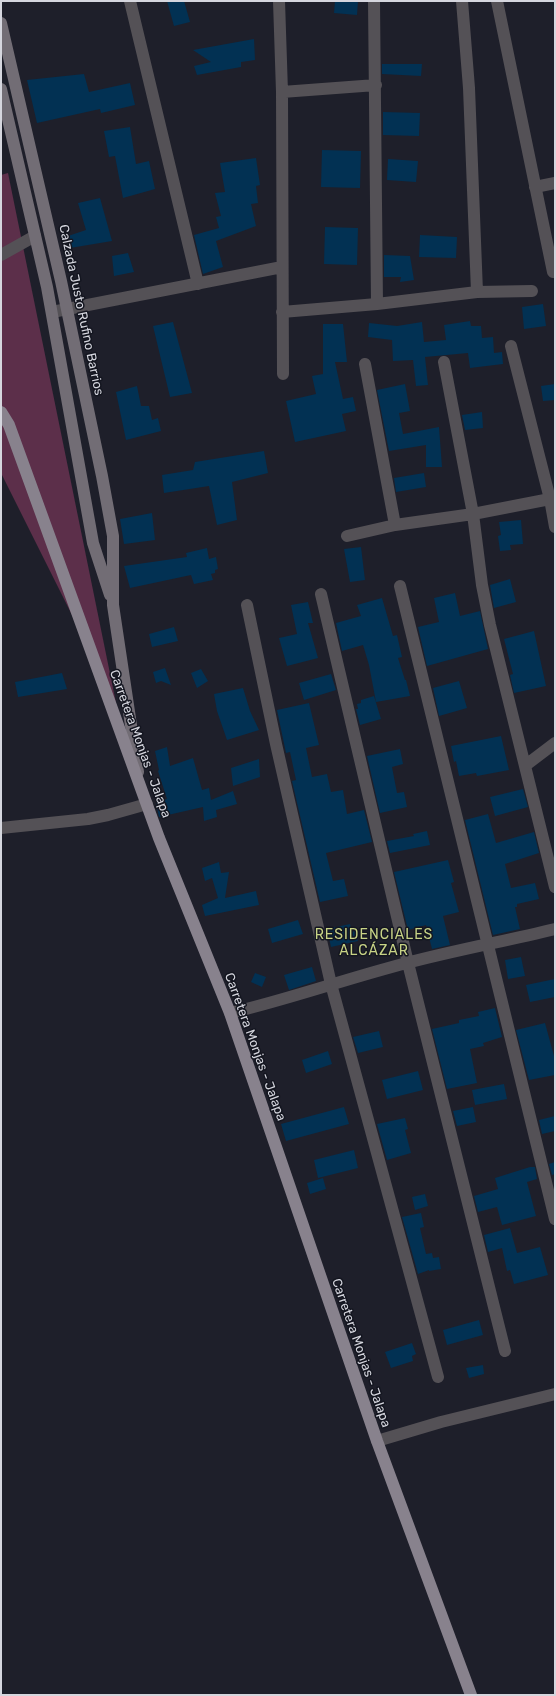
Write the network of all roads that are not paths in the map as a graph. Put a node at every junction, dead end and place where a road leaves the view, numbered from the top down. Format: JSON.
{"nodes":[{"id":1,"x":130,"y":1,"type":"edge"},
{"id":2,"x":279,"y":1,"type":"edge"},
{"id":3,"x":374,"y":1,"type":"edge"},
{"id":4,"x":462,"y":1,"type":"edge"},
{"id":5,"x":497,"y":1,"type":"edge"},
{"id":6,"x":1,"y":23,"type":"edge"},
{"id":7,"x":376,"y":85,"type":"junction"},
{"id":8,"x":1,"y":89,"type":"edge"},
{"id":9,"x":282,"y":92,"type":"junction"},
{"id":10,"x":555,"y":183,"type":"edge"},
{"id":11,"x":535,"y":187,"type":"junction"},
{"id":12,"x":35,"y":236,"type":"junction"},
{"id":13,"x":1,"y":255,"type":"edge"},
{"id":14,"x":282,"y":267,"type":"junction"},
{"id":15,"x":553,"y":272,"type":"dead end"},
{"id":16,"x":198,"y":284,"type":"junction"},
{"id":17,"x":532,"y":291,"type":"dead end"},
{"id":18,"x":477,"y":292,"type":"junction"},
{"id":19,"x":376,"y":304,"type":"junction"},
{"id":20,"x":67,"y":308,"type":"junction"},
{"id":21,"x":52,"y":312,"type":"junction"},
{"id":22,"x":282,"y":312,"type":"junction"},
{"id":23,"x":511,"y":346,"type":"dead end"},
{"id":24,"x":444,"y":362,"type":"dead end"},
{"id":25,"x":365,"y":364,"type":"dead end"},
{"id":26,"x":283,"y":374,"type":"dead end"},
{"id":27,"x":1,"y":412,"type":"edge"},
{"id":28,"x":550,"y":499,"type":"junction"},
{"id":29,"x":473,"y":514,"type":"junction"},
{"id":30,"x":395,"y":525,"type":"junction"},
{"id":31,"x":555,"y":527,"type":"edge"},
{"id":32,"x":347,"y":536,"type":"dead end"},
{"id":33,"x":400,"y":586,"type":"dead end"},
{"id":34,"x":320,"y":594,"type":"dead end"},
{"id":35,"x":113,"y":605,"type":"junction"},
{"id":36,"x":247,"y":605,"type":"dead end"},
{"id":37,"x":555,"y":743,"type":"edge"},
{"id":38,"x":526,"y":765,"type":"junction"},
{"id":39,"x":139,"y":781,"type":"junction"},
{"id":40,"x":147,"y":804,"type":"junction"},
{"id":41,"x":1,"y":828,"type":"edge"},
{"id":42,"x":555,"y":887,"type":"edge"},
{"id":43,"x":555,"y":929,"type":"edge"},
{"id":44,"x":488,"y":945,"type":"junction"},
{"id":45,"x":408,"y":963,"type":"junction"},
{"id":46,"x":331,"y":984,"type":"junction"},
{"id":47,"x":230,"y":1013,"type":"junction"},
{"id":48,"x":555,"y":1219,"type":"edge"},
{"id":49,"x":505,"y":1351,"type":"dead end"},
{"id":50,"x":438,"y":1377,"type":"dead end"},
{"id":51,"x":555,"y":1394,"type":"edge"},
{"id":52,"x":377,"y":1441,"type":"junction"},
{"id":53,"x":471,"y":1695,"type":"edge"}],
"edges":[{"from":1,"to":16,"type":"street"},
{"from":2,"to":9,"type":"street"},
{"from":3,"to":7,"type":"street"},
{"from":4,"to":18,"type":"street"},
{"from":5,"to":11,"type":"street"},
{"from":6,"to":20,"type":"street","name":"Calzada Justo Rufino Barrios"},
{"from":7,"to":9,"type":"street"},
{"from":7,"to":19,"type":"street"},
{"from":8,"to":12,"type":"street","name":"Calzada Justo Rufino Barrios"},
{"from":9,"to":14,"type":"street"},
{"from":10,"to":11,"type":"street"},
{"from":11,"to":15,"type":"street"},
{"from":12,"to":13,"type":"street"},
{"from":12,"to":21,"type":"street","name":"Calzada Justo Rufino Barrios"},
{"from":14,"to":16,"type":"street"},
{"from":14,"to":22,"type":"street"},
{"from":16,"to":20,"type":"street"},
{"from":17,"to":18,"type":"street"},
{"from":18,"to":19,"type":"street"},
{"from":19,"to":22,"type":"street"},
{"from":20,"to":21,"type":"street"},
{"from":20,"to":35,"type":"street","name":"Calzada Justo Rufino Barrios"},
{"from":21,"to":35,"type":"street","name":"Calzada Justo Rufino Barrios"},
{"from":22,"to":26,"type":"street"},
{"from":23,"to":28,"type":"street"},
{"from":24,"to":29,"type":"street"},
{"from":25,"to":30,"type":"street"},
{"from":27,"to":39,"type":"main road","name":"Carretera Monjas - Jalapa"},
{"from":28,"to":29,"type":"street"},
{"from":28,"to":31,"type":"street"},
{"from":29,"to":30,"type":"street"},
{"from":29,"to":38,"type":"street"},
{"from":30,"to":32,"type":"street"},
{"from":33,"to":44,"type":"street"},
{"from":34,"to":45,"type":"street"},
{"from":35,"to":39,"type":"street","name":"Calzada Justo Rufino Barrios"},
{"from":36,"to":46,"type":"street"},
{"from":37,"to":38,"type":"street"},
{"from":38,"to":42,"type":"street"},
{"from":39,"to":40,"type":"main road","name":"Carretera Monjas - Jalapa"},
{"from":40,"to":41,"type":"street"},
{"from":40,"to":47,"type":"main road","name":"Carretera Monjas - Jalapa"},
{"from":43,"to":44,"type":"street"},
{"from":44,"to":45,"type":"street"},
{"from":44,"to":48,"type":"street"},
{"from":45,"to":46,"type":"street"},
{"from":45,"to":49,"type":"street"},
{"from":46,"to":47,"type":"street"},
{"from":46,"to":50,"type":"street"},
{"from":47,"to":52,"type":"main road","name":"Carretera Monjas - Jalapa"},
{"from":51,"to":52,"type":"street"},
{"from":52,"to":53,"type":"main road","name":"Carretera Monjas - Jalapa"}]}
